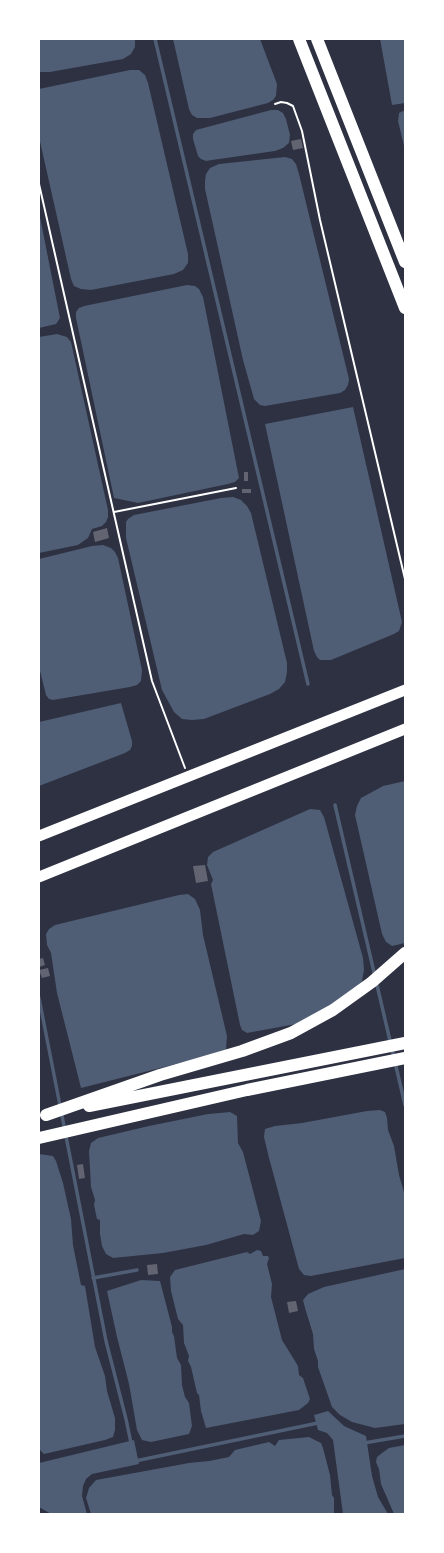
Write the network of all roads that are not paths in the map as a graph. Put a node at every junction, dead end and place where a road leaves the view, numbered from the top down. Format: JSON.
{"nodes":[{"id":1,"x":299,"y":39,"type":"edge"},
{"id":2,"x":317,"y":39,"type":"edge"},
{"id":3,"x":405,"y":262,"type":"edge"},
{"id":4,"x":405,"y":308,"type":"edge"},
{"id":5,"x":405,"y":690,"type":"edge"},
{"id":6,"x":405,"y":729,"type":"edge"},
{"id":7,"x":39,"y":836,"type":"edge"},
{"id":8,"x":39,"y":877,"type":"edge"},
{"id":9,"x":405,"y":953,"type":"edge"},
{"id":10,"x":405,"y":1043,"type":"edge"},
{"id":11,"x":405,"y":1058,"type":"edge"},
{"id":12,"x":42,"y":1116,"type":"edge"},
{"id":13,"x":39,"y":1138,"type":"edge"}],
"edges":[{"from":1,"to":4,"type":"highway"},
{"from":2,"to":3,"type":"highway"},
{"from":5,"to":7,"type":"highway"},
{"from":6,"to":8,"type":"highway"},
{"from":9,"to":12,"type":"highway"},
{"from":10,"to":12,"type":"highway"},
{"from":11,"to":13,"type":"highway"}]}
